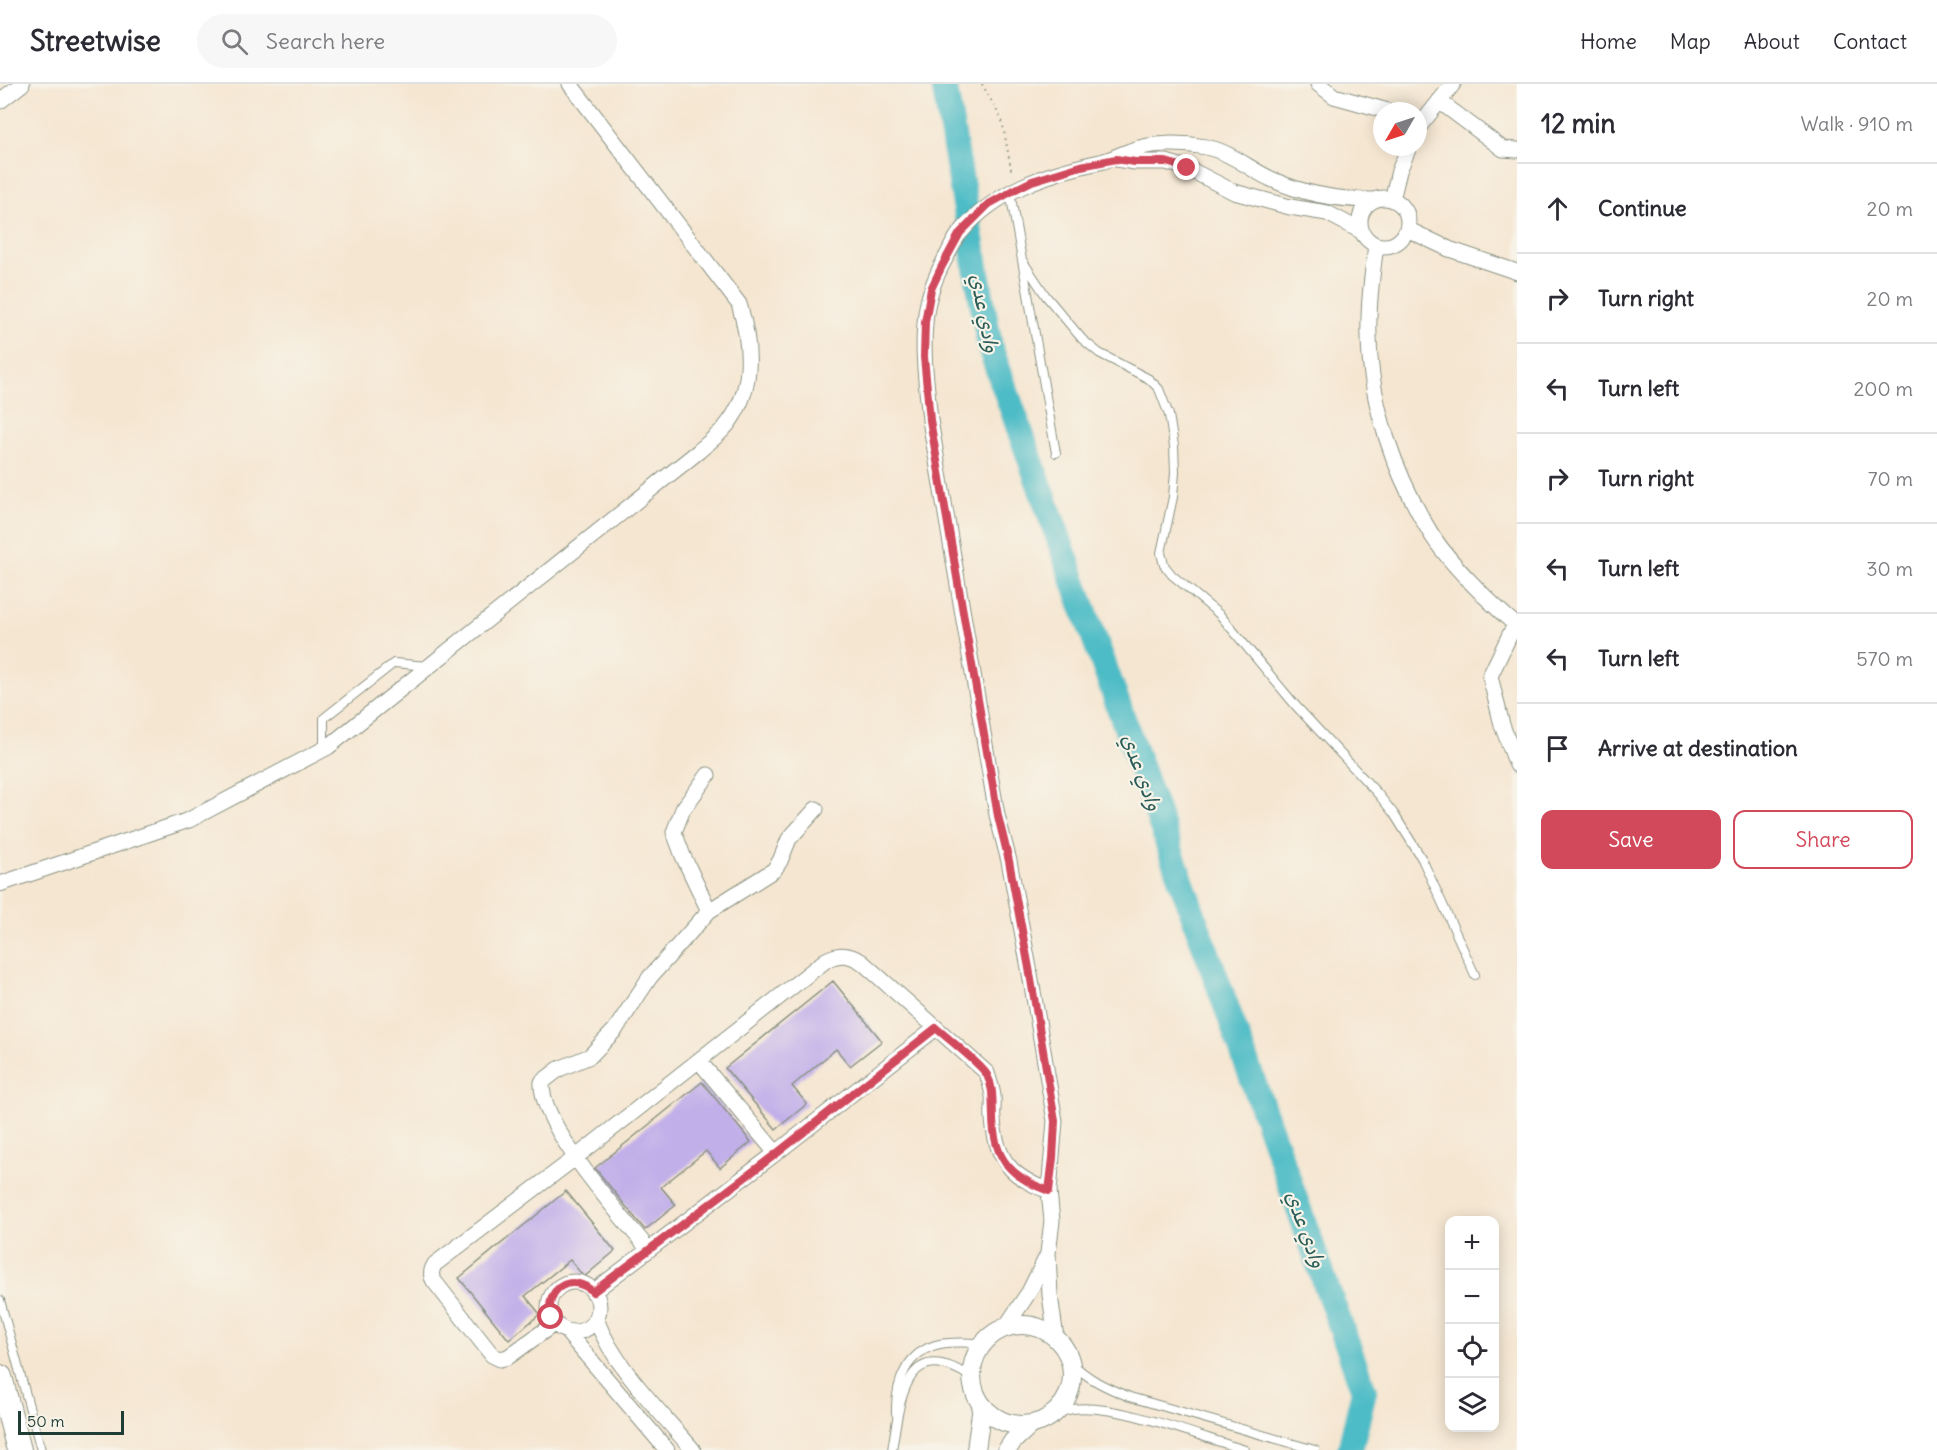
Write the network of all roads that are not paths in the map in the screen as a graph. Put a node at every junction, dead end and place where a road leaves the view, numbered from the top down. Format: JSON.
{"nodes":[{"id":1,"x":22,"y":84,"type":"edge"},
{"id":2,"x":570,"y":84,"type":"edge"},
{"id":3,"x":1318,"y":84,"type":"edge"},
{"id":4,"x":1453,"y":84,"type":"edge"},
{"id":5,"x":1439,"y":101,"type":"junction"},
{"id":6,"x":0,"y":102,"type":"edge"},
{"id":7,"x":1373,"y":107,"type":"edge"},
{"id":8,"x":1427,"y":115,"type":"edge"},
{"id":9,"x":1517,"y":150,"type":"edge"},
{"id":10,"x":1405,"y":156,"type":"edge"},
{"id":11,"x":1116,"y":159,"type":"junction"},
{"id":12,"x":1013,"y":191,"type":"junction"},
{"id":13,"x":1373,"y":200,"type":"junction"},
{"id":14,"x":1392,"y":200,"type":"junction"},
{"id":15,"x":1407,"y":229,"type":"junction"},
{"id":16,"x":1361,"y":231,"type":"junction"},
{"id":17,"x":1376,"y":245,"type":"junction"},
{"id":18,"x":1022,"y":260,"type":"junction"},
{"id":19,"x":1517,"y":272,"type":"edge"},
{"id":20,"x":1056,"y":453,"type":"dead end"},
{"id":21,"x":1516,"y":625,"type":"edge"},
{"id":22,"x":431,"y":666,"type":"junction"},
{"id":23,"x":324,"y":750,"type":"junction"},
{"id":24,"x":1517,"y":765,"type":"edge"},
{"id":25,"x":708,"y":775,"type":"dead end"},
{"id":26,"x":816,"y":810,"type":"dead end"},
{"id":27,"x":0,"y":884,"type":"edge"},
{"id":28,"x":709,"y":911,"type":"junction"},
{"id":29,"x":1475,"y":975,"type":"dead end"},
{"id":30,"x":936,"y":1028,"type":"junction"},
{"id":31,"x":699,"y":1061,"type":"junction"},
{"id":32,"x":776,"y":1154,"type":"junction"},
{"id":33,"x":575,"y":1158,"type":"junction"},
{"id":34,"x":1049,"y":1191,"type":"junction"},
{"id":35,"x":648,"y":1249,"type":"junction"},
{"id":36,"x":1048,"y":1253,"type":"junction"},
{"id":37,"x":593,"y":1292,"type":"junction"},
{"id":38,"x":0,"y":1300,"type":"edge"},
{"id":39,"x":596,"y":1319,"type":"junction"},
{"id":40,"x":560,"y":1327,"type":"junction"},
{"id":41,"x":1005,"y":1328,"type":"junction"},
{"id":42,"x":1056,"y":1338,"type":"junction"},
{"id":43,"x":983,"y":1343,"type":"junction"},
{"id":44,"x":1070,"y":1361,"type":"junction"},
{"id":45,"x":0,"y":1377,"type":"edge"},
{"id":46,"x":972,"y":1378,"type":"junction"},
{"id":47,"x":982,"y":1406,"type":"junction"},
{"id":48,"x":1055,"y":1413,"type":"junction"},
{"id":49,"x":897,"y":1421,"type":"junction"},
{"id":50,"x":1030,"y":1425,"type":"junction"},
{"id":51,"x":19,"y":1450,"type":"edge"},
{"id":52,"x":41,"y":1450,"type":"edge"},
{"id":53,"x":667,"y":1450,"type":"edge"},
{"id":54,"x":693,"y":1450,"type":"edge"},
{"id":55,"x":892,"y":1450,"type":"edge"},
{"id":56,"x":976,"y":1450,"type":"edge"},
{"id":57,"x":1007,"y":1450,"type":"edge"},
{"id":58,"x":1245,"y":1450,"type":"edge"},
{"id":59,"x":1315,"y":1450,"type":"edge"}],
"edges":[{"from":1,"to":6,"type":"street"},
{"from":2,"to":22,"type":"street"},
{"from":3,"to":7,"type":"street"},
{"from":4,"to":5,"type":"street"},
{"from":5,"to":8,"type":"street"},
{"from":5,"to":9,"type":"street"},
{"from":10,"to":14,"type":"street"},
{"from":11,"to":12,"type":"street"},
{"from":11,"to":13,"type":"street"},
{"from":11,"to":16,"type":"street"},
{"from":12,"to":18,"type":"lane"},
{"from":12,"to":34,"type":"street"},
{"from":13,"to":14,"type":"street"},
{"from":13,"to":16,"type":"street"},
{"from":14,"to":15,"type":"street"},
{"from":15,"to":17,"type":"street"},
{"from":15,"to":19,"type":"street"},
{"from":16,"to":17,"type":"street"},
{"from":17,"to":21,"type":"street"},
{"from":18,"to":20,"type":"lane"},
{"from":18,"to":29,"type":"lane"},
{"from":21,"to":24,"type":"street"},
{"from":22,"to":23,"type":"street"},
{"from":22,"to":23,"type":"lane"},
{"from":23,"to":27,"type":"street"},
{"from":25,"to":28,"type":"street"},
{"from":26,"to":28,"type":"street"},
{"from":28,"to":33,"type":"street"},
{"from":30,"to":31,"type":"street"},
{"from":30,"to":32,"type":"street"},
{"from":30,"to":34,"type":"street"},
{"from":31,"to":32,"type":"street"},
{"from":31,"to":33,"type":"street"},
{"from":32,"to":35,"type":"street"},
{"from":33,"to":35,"type":"street"},
{"from":33,"to":40,"type":"street"},
{"from":34,"to":36,"type":"street"},
{"from":35,"to":37,"type":"street"},
{"from":36,"to":41,"type":"street"},
{"from":36,"to":42,"type":"street"},
{"from":37,"to":39,"type":"street"},
{"from":37,"to":40,"type":"street"},
{"from":38,"to":52,"type":"lane"},
{"from":39,"to":40,"type":"street"},
{"from":39,"to":54,"type":"street"},
{"from":40,"to":53,"type":"street"},
{"from":41,"to":42,"type":"street"},
{"from":41,"to":43,"type":"street"},
{"from":42,"to":44,"type":"street"},
{"from":43,"to":46,"type":"street"},
{"from":43,"to":49,"type":"lane"},
{"from":44,"to":48,"type":"street"},
{"from":44,"to":59,"type":"lane"},
{"from":45,"to":51,"type":"highway"},
{"from":46,"to":47,"type":"street"},
{"from":46,"to":49,"type":"lane"},
{"from":47,"to":50,"type":"street"},
{"from":47,"to":56,"type":"street"},
{"from":48,"to":50,"type":"street"},
{"from":48,"to":58,"type":"lane"},
{"from":49,"to":55,"type":"lane"},
{"from":50,"to":57,"type":"street"}]}
